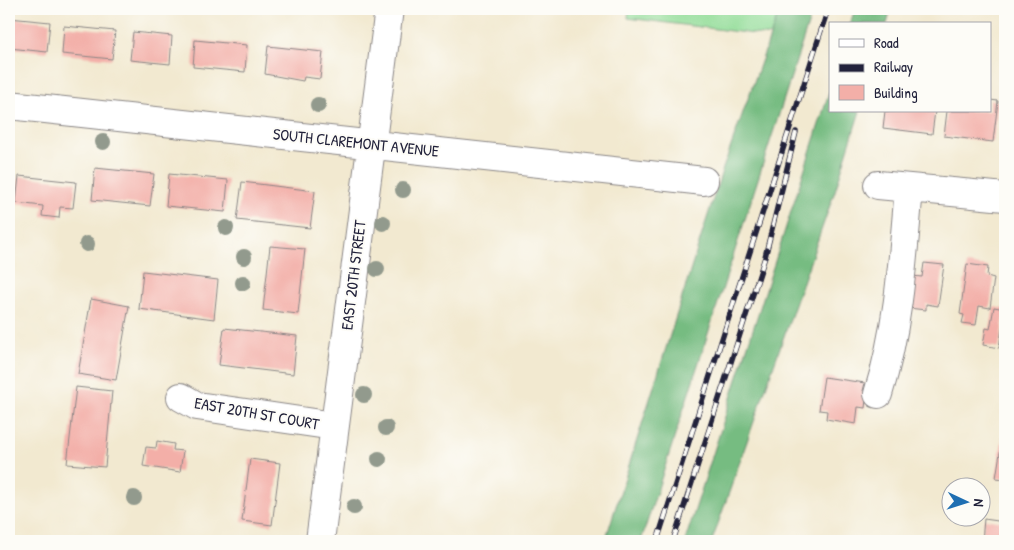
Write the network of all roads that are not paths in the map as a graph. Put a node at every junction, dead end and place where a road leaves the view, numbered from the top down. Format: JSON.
{"nodes":[{"id":1,"x":389,"y":9,"type":"edge"},
{"id":2,"x":9,"y":105,"type":"edge"},
{"id":3,"x":370,"y":144,"type":"junction"},
{"id":4,"x":704,"y":181,"type":"dead end"},
{"id":5,"x":878,"y":185,"type":"dead end"},
{"id":6,"x":909,"y":188,"type":"junction"},
{"id":7,"x":1005,"y":197,"type":"edge"},
{"id":8,"x":878,"y":394,"type":"dead end"},
{"id":9,"x":181,"y":397,"type":"dead end"},
{"id":10,"x":334,"y":426,"type":"junction"},
{"id":11,"x":320,"y":541,"type":"edge"}],
"edges":[{"from":1,"to":3,"type":"street","name":"EAST 20TH STREET"},
{"from":2,"to":3,"type":"street","name":"SOUTH CLAREMONT AVENUE"},
{"from":3,"to":4,"type":"street","name":"SOUTH CLAREMONT AVENUE"},
{"from":3,"to":10,"type":"street","name":"EAST 20TH STREET"},
{"from":5,"to":6,"type":"street"},
{"from":6,"to":7,"type":"street"},
{"from":6,"to":8,"type":"street"},
{"from":9,"to":10,"type":"street","name":"EAST 20TH ST COURT"},
{"from":10,"to":11,"type":"street","name":"EAST 20TH STREET"}]}
